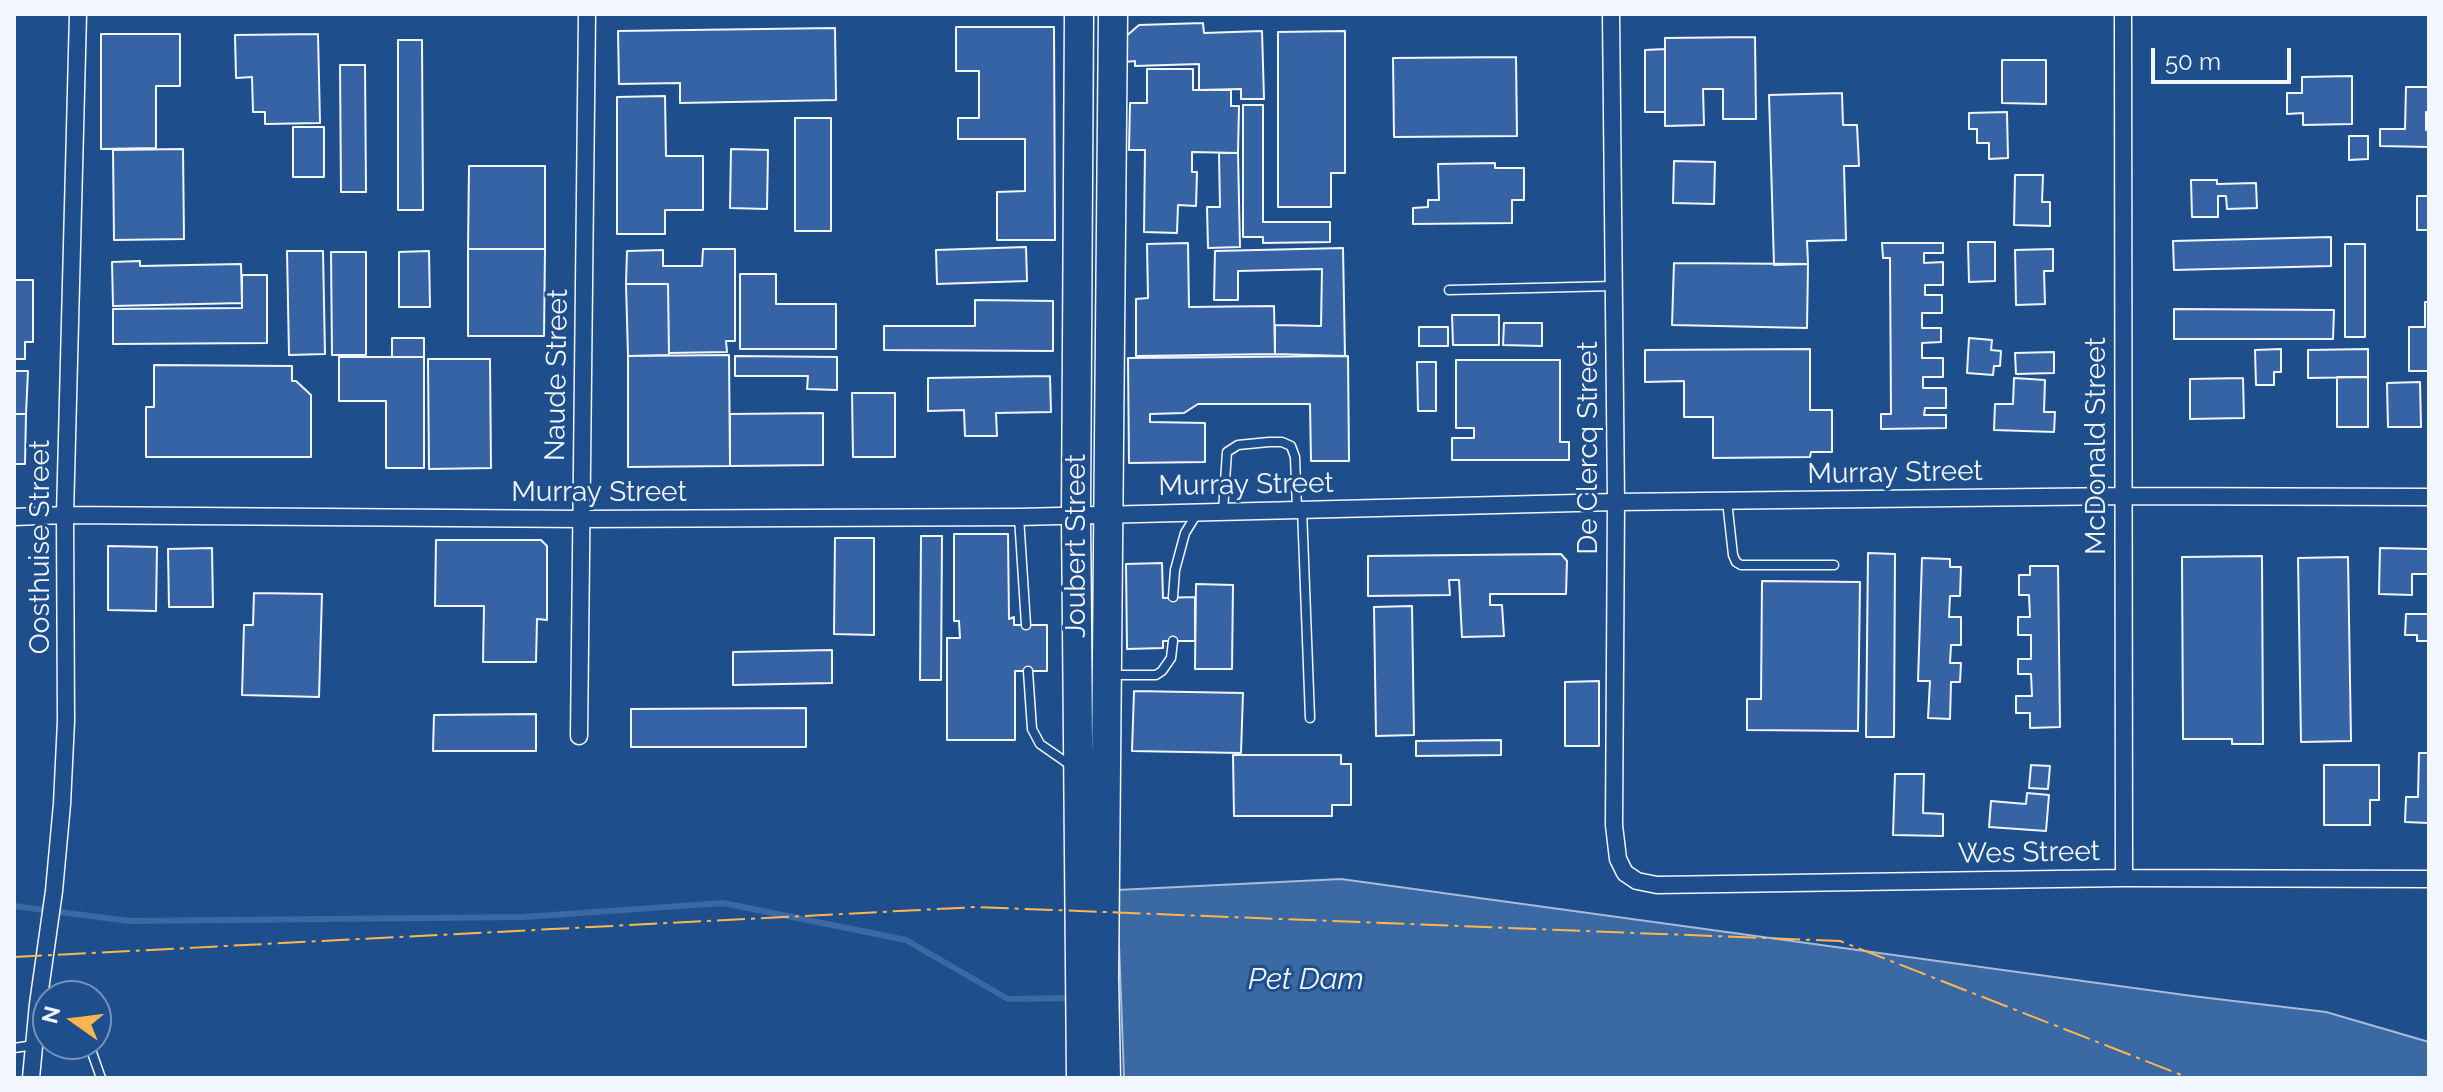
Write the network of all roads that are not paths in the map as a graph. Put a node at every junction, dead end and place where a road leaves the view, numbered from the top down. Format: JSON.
{"nodes":[{"id":1,"x":78,"y":14,"type":"edge"},
{"id":2,"x":587,"y":14,"type":"edge"},
{"id":3,"x":1079,"y":14,"type":"edge"},
{"id":4,"x":1113,"y":14,"type":"edge"},
{"id":5,"x":1611,"y":14,"type":"edge"},
{"id":6,"x":2123,"y":14,"type":"edge"},
{"id":7,"x":1614,"y":286,"type":"junction"},
{"id":8,"x":1449,"y":290,"type":"dead end"},
{"id":9,"x":2124,"y":496,"type":"junction"},
{"id":10,"x":2429,"y":497,"type":"edge"},
{"id":11,"x":1727,"y":501,"type":"junction"},
{"id":12,"x":1616,"y":502,"type":"junction"},
{"id":13,"x":1299,"y":509,"type":"junction"},
{"id":14,"x":1223,"y":511,"type":"junction"},
{"id":15,"x":1198,"y":512,"type":"junction"},
{"id":16,"x":1076,"y":514,"type":"junction"},
{"id":17,"x":1109,"y":514,"type":"junction"},
{"id":18,"x":65,"y":515,"type":"junction"},
{"id":19,"x":14,"y":517,"type":"edge"},
{"id":20,"x":1019,"y":517,"type":"junction"},
{"id":21,"x":581,"y":519,"type":"junction"},
{"id":22,"x":1834,"y":565,"type":"dead end"},
{"id":23,"x":1173,"y":597,"type":"dead end"},
{"id":24,"x":1026,"y":625,"type":"dead end"},
{"id":25,"x":1173,"y":641,"type":"dead end"},
{"id":26,"x":1028,"y":671,"type":"dead end"},
{"id":27,"x":1108,"y":675,"type":"junction"},
{"id":28,"x":1310,"y":718,"type":"dead end"},
{"id":29,"x":579,"y":736,"type":"dead end"},
{"id":30,"x":1077,"y":770,"type":"junction"},
{"id":31,"x":1631,"y":877,"type":"joint"},
{"id":32,"x":2124,"y":878,"type":"junction"},
{"id":33,"x":2429,"y":879,"type":"edge"},
{"id":34,"x":1091,"y":977,"type":"junction"},
{"id":35,"x":44,"y":980,"type":"edge"},
{"id":36,"x":1093,"y":1032,"type":"junction"},
{"id":37,"x":1081,"y":1078,"type":"edge"},
{"id":38,"x":1106,"y":1078,"type":"edge"}],
"edges":[{"from":1,"to":18,"type":"street","name":"Oosthuise Street"},
{"from":2,"to":21,"type":"street","name":"Naude Street"},
{"from":3,"to":16,"type":"highway","name":"Joubert Street"},
{"from":4,"to":17,"type":"highway","name":"Joubert Street"},
{"from":5,"to":7,"type":"street","name":"De Clercq Street"},
{"from":6,"to":9,"type":"street","name":"McDonald Street"},
{"from":7,"to":8,"type":"lane"},
{"from":7,"to":12,"type":"street","name":"De Clercq Street"},
{"from":9,"to":10,"type":"street","name":"Murray Street"},
{"from":9,"to":11,"type":"street","name":"Murray Street"},
{"from":9,"to":32,"type":"street","name":"McDonald Street"},
{"from":11,"to":12,"type":"street","name":"Murray Street"},
{"from":11,"to":22,"type":"lane"},
{"from":12,"to":13,"type":"street","name":"Murray Street"},
{"from":12,"to":31,"type":"street","name":"De Clercq Street"},
{"from":13,"to":14,"type":"street","name":"Murray Street"},
{"from":13,"to":14,"type":"lane"},
{"from":13,"to":28,"type":"lane"},
{"from":14,"to":15,"type":"street","name":"Murray Street"},
{"from":15,"to":17,"type":"street","name":"Murray Street"},
{"from":15,"to":23,"type":"lane"},
{"from":16,"to":17,"type":"street","name":"Murray Street"},
{"from":16,"to":20,"type":"street","name":"Murray Street"},
{"from":16,"to":30,"type":"highway","name":"Joubert Street"},
{"from":17,"to":27,"type":"highway","name":"Joubert Street"},
{"from":18,"to":19,"type":"street","name":"Murray Street"},
{"from":18,"to":21,"type":"street","name":"Murray Street"},
{"from":18,"to":35,"type":"street","name":"Oosthuise Street"},
{"from":20,"to":21,"type":"street","name":"Murray Street"},
{"from":20,"to":24,"type":"lane"},
{"from":21,"to":29,"type":"street","name":"Naude Street"},
{"from":25,"to":27,"type":"lane"},
{"from":26,"to":30,"type":"lane"},
{"from":27,"to":34,"type":"highway","name":"Joubert Street"},
{"from":30,"to":34,"type":"highway","name":"Joubert Street"},
{"from":31,"to":32,"type":"street","name":"Wes Street"},
{"from":32,"to":33,"type":"street","name":"Wes Street"},
{"from":34,"to":36,"type":"highway","name":"Joubert Street"},
{"from":36,"to":37,"type":"highway","name":"Joubert Street"},
{"from":36,"to":38,"type":"highway","name":"Joubert Street"}]}
